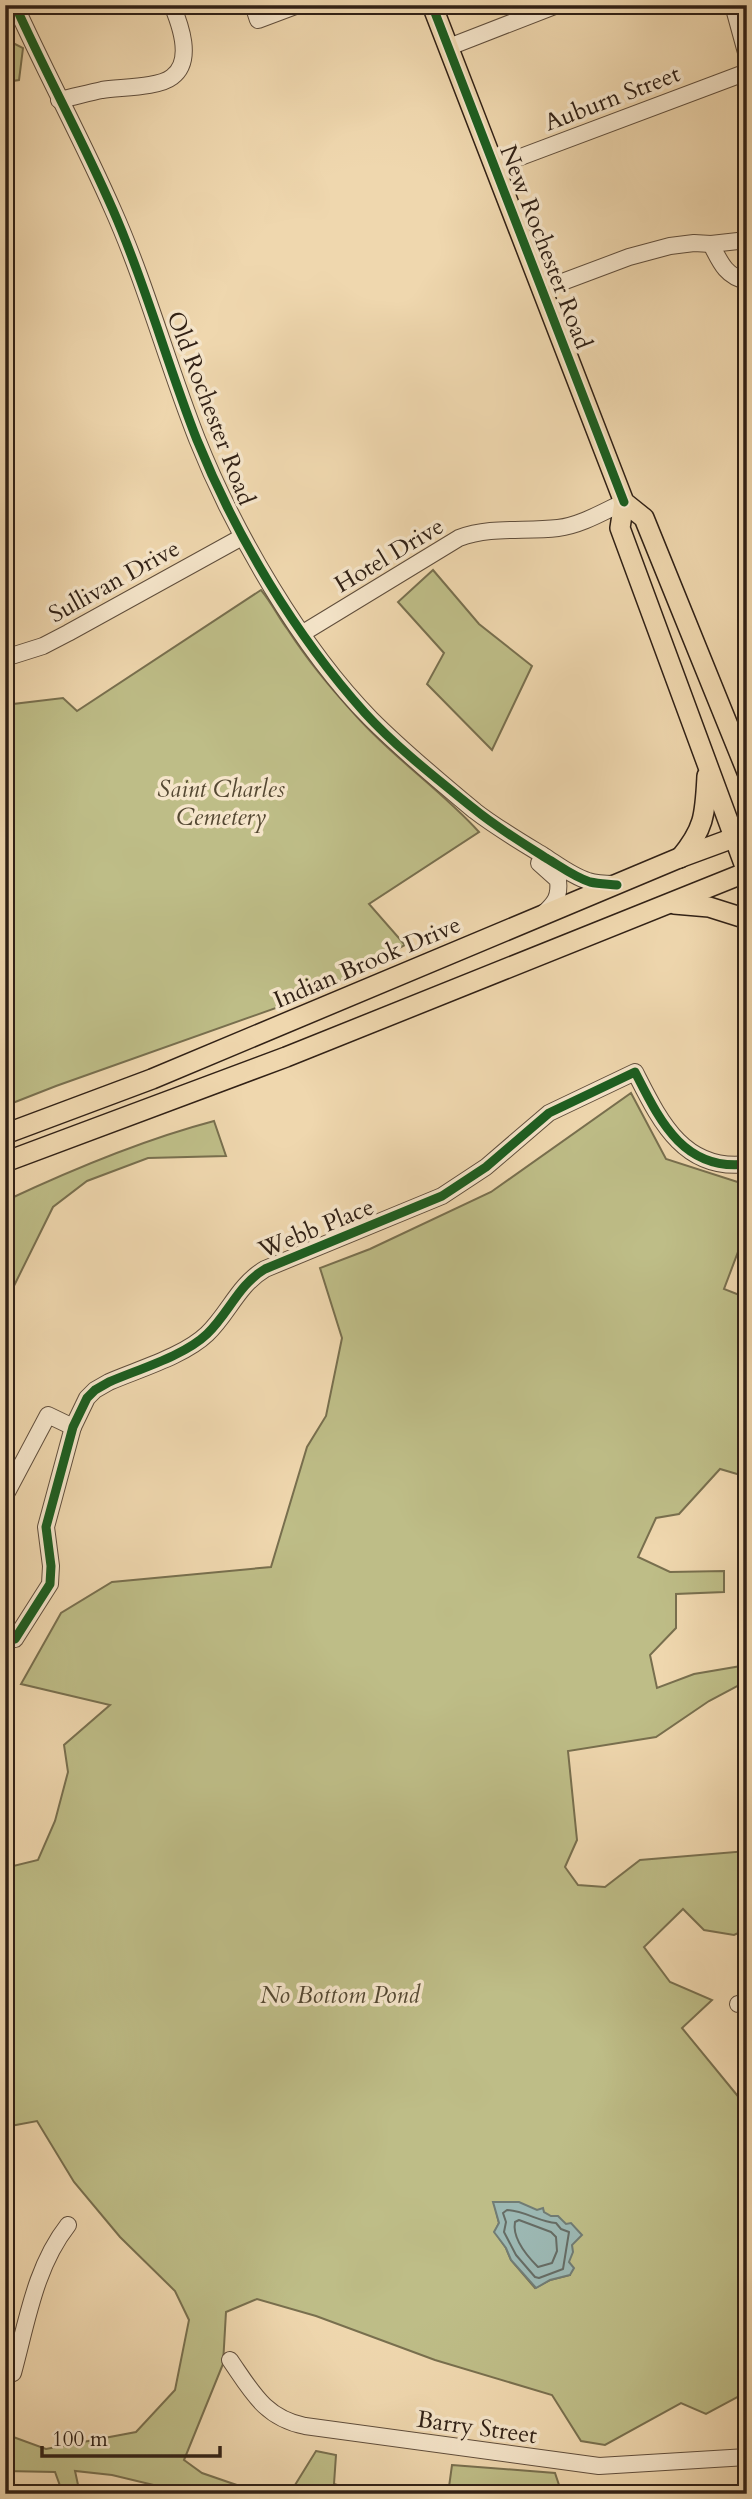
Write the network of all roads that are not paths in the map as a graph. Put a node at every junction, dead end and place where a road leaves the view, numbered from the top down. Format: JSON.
{"nodes":[{"id":1,"x":15,"y":5,"type":"edge"},
{"id":2,"x":172,"y":5,"type":"edge"},
{"id":3,"x":253,"y":5,"type":"edge"},
{"id":4,"x":299,"y":5,"type":"edge"},
{"id":5,"x":432,"y":5,"type":"edge"},
{"id":6,"x":557,"y":5,"type":"edge"},
{"id":7,"x":733,"y":5,"type":"edge"},
{"id":8,"x":449,"y":47,"type":"junction"},
{"id":9,"x":747,"y":56,"type":"edge"},
{"id":10,"x":747,"y":72,"type":"edge"},
{"id":11,"x":59,"y":100,"type":"junction"},
{"id":12,"x":494,"y":167,"type":"junction"},
{"id":13,"x":747,"y":240,"type":"edge"},
{"id":14,"x":711,"y":244,"type":"junction"},
{"id":15,"x":747,"y":281,"type":"edge"},
{"id":16,"x":541,"y":290,"type":"junction"},
{"id":17,"x":624,"y":502,"type":"junction"},
{"id":18,"x":242,"y":537,"type":"junction"},
{"id":19,"x":303,"y":633,"type":"junction"},
{"id":20,"x":5,"y":658,"type":"edge"},
{"id":21,"x":707,"y":768,"type":"junction"},
{"id":22,"x":747,"y":772,"type":"edge"},
{"id":23,"x":506,"y":834,"type":"junction"},
{"id":24,"x":741,"y":836,"type":"edge"},
{"id":25,"x":679,"y":858,"type":"junction"},
{"id":26,"x":747,"y":872,"type":"edge"},
{"id":27,"x":617,"y":885,"type":"junction"},
{"id":28,"x":670,"y":904,"type":"junction"},
{"id":29,"x":541,"y":916,"type":"junction"},
{"id":30,"x":747,"y":919,"type":"edge"},
{"id":31,"x":5,"y":1134,"type":"edge"},
{"id":32,"x":5,"y":1162,"type":"edge"},
{"id":33,"x":747,"y":1164,"type":"edge"},
{"id":34,"x":73,"y":1427,"type":"junction"},
{"id":35,"x":5,"y":1496,"type":"edge"},
{"id":36,"x":5,"y":1632,"type":"edge"},
{"id":37,"x":68,"y":2225,"type":"dead end"},
{"id":38,"x":230,"y":2360,"type":"dead end"},
{"id":39,"x":5,"y":2372,"type":"edge"},
{"id":40,"x":747,"y":2457,"type":"edge"}],
"edges":[{"from":1,"to":11,"type":"street","name":"Old Rochester Road"},
{"from":2,"to":11,"type":"street"},
{"from":3,"to":4,"type":"street"},
{"from":5,"to":8,"type":"main road","name":"New Rochester Road"},
{"from":6,"to":8,"type":"street"},
{"from":7,"to":9,"type":"street"},
{"from":8,"to":12,"type":"main road","name":"New Rochester Road"},
{"from":10,"to":12,"type":"street","name":"Auburn Street"},
{"from":11,"to":18,"type":"street","name":"Old Rochester Road"},
{"from":12,"to":16,"type":"main road","name":"New Rochester Road"},
{"from":13,"to":14,"type":"street"},
{"from":14,"to":15,"type":"street"},
{"from":14,"to":16,"type":"street"},
{"from":16,"to":17,"type":"main road","name":"New Rochester Road"},
{"from":17,"to":19,"type":"street","name":"Hotel Drive"},
{"from":17,"to":21,"type":"main road","name":"New Rochester Road"},
{"from":17,"to":22,"type":"main road","name":"New Rochester Road"},
{"from":18,"to":19,"type":"street","name":"Old Rochester Road"},
{"from":18,"to":20,"type":"street","name":"Sullivan Drive"},
{"from":19,"to":23,"type":"street","name":"Old Rochester Road"},
{"from":21,"to":24,"type":"main road","name":"New Rochester Road"},
{"from":21,"to":25,"type":"main road"},
{"from":23,"to":27,"type":"street","name":"Old Rochester Road"},
{"from":23,"to":29,"type":"street"},
{"from":24,"to":25,"type":"main road","name":"Indian Brook Drive"},
{"from":24,"to":26,"type":"main road","name":"New Rochester Road"},
{"from":25,"to":27,"type":"main road","name":"Indian Brook Drive"},
{"from":26,"to":28,"type":"main road"},
{"from":27,"to":29,"type":"main road","name":"Indian Brook Drive"},
{"from":28,"to":30,"type":"main road"},
{"from":28,"to":32,"type":"main road"},
{"from":29,"to":31,"type":"main road","name":"Indian Brook Drive"},
{"from":33,"to":34,"type":"street","name":"Webb Place"},
{"from":34,"to":35,"type":"street"},
{"from":34,"to":36,"type":"street","name":"Webb Place"},
{"from":37,"to":39,"type":"street"},
{"from":38,"to":40,"type":"street","name":"Barry Street"}]}
